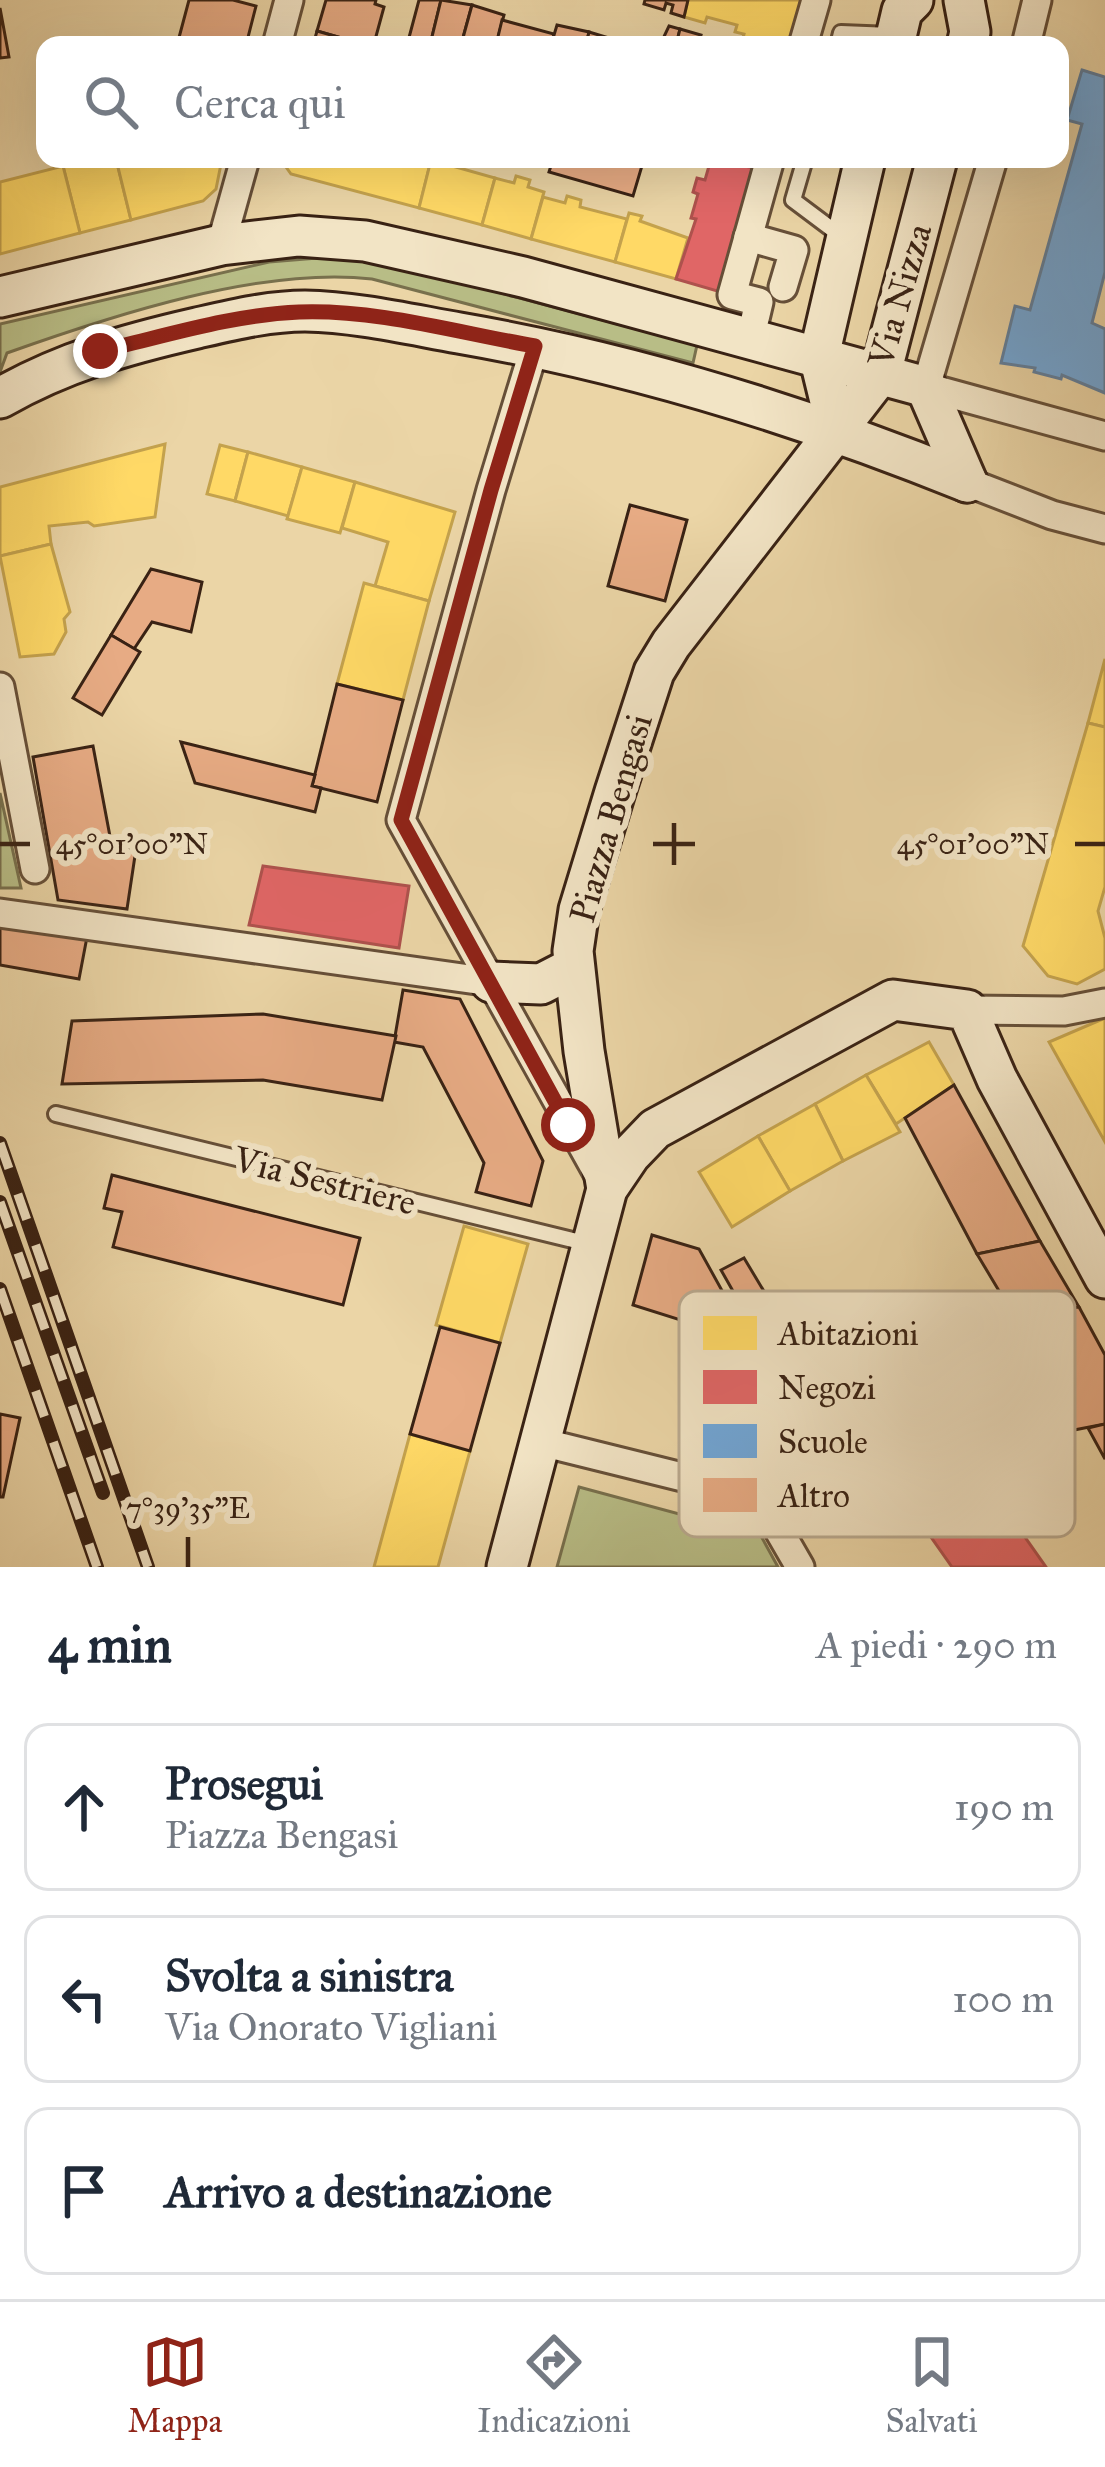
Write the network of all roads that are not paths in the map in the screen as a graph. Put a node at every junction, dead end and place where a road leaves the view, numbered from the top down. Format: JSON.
{"nodes":[{"id":1,"x":289,"y":0,"type":"edge"},
{"id":2,"x":815,"y":0,"type":"edge"},
{"id":3,"x":964,"y":0,"type":"edge"},
{"id":4,"x":1037,"y":0,"type":"edge"},
{"id":5,"x":901,"y":27,"type":"edge"},
{"id":6,"x":279,"y":36,"type":"edge"},
{"id":7,"x":805,"y":36,"type":"edge"},
{"id":8,"x":840,"y":36,"type":"edge"},
{"id":9,"x":969,"y":36,"type":"edge"},
{"id":10,"x":1028,"y":36,"type":"edge"},
{"id":11,"x":242,"y":168,"type":"edge"},
{"id":12,"x":767,"y":168,"type":"edge"},
{"id":13,"x":802,"y":168,"type":"edge"},
{"id":14,"x":863,"y":168,"type":"edge"},
{"id":15,"x":935,"y":168,"type":"edge"},
{"id":16,"x":990,"y":168,"type":"edge"},
{"id":17,"x":748,"y":237,"type":"junction"},
{"id":18,"x":845,"y":239,"type":"junction"},
{"id":19,"x":220,"y":245,"type":"junction"},
{"id":20,"x":783,"y":286,"type":"dead end"},
{"id":21,"x":0,"y":297,"type":"edge"},
{"id":22,"x":755,"y":319,"type":"dead end"},
{"id":23,"x":535,"y":346,"type":"junction"},
{"id":24,"x":819,"y":356,"type":"junction"},
{"id":25,"x":881,"y":373,"type":"junction"},
{"id":26,"x":926,"y":387,"type":"junction"},
{"id":27,"x":0,"y":398,"type":"edge"},
{"id":28,"x":837,"y":430,"type":"junction"},
{"id":29,"x":1105,"y":436,"type":"edge"},
{"id":30,"x":896,"y":453,"type":"junction"},
{"id":31,"x":967,"y":482,"type":"junction"},
{"id":32,"x":1105,"y":529,"type":"edge"},
{"id":33,"x":0,"y":687,"type":"edge"},
{"id":34,"x":35,"y":869,"type":"dead end"},
{"id":35,"x":0,"y":913,"type":"edge"},
{"id":36,"x":574,"y":967,"type":"junction"},
{"id":37,"x":491,"y":982,"type":"junction"},
{"id":38,"x":1105,"y":1003,"type":"edge"},
{"id":39,"x":967,"y":1010,"type":"junction"},
{"id":40,"x":56,"y":1114,"type":"dead end"},
{"id":41,"x":607,"y":1189,"type":"junction"},
{"id":42,"x":594,"y":1245,"type":"junction"},
{"id":43,"x":1105,"y":1278,"type":"edge"},
{"id":44,"x":541,"y":1442,"type":"junction"},
{"id":45,"x":679,"y":1476,"type":"edge"},
{"id":46,"x":783,"y":1537,"type":"edge"},
{"id":47,"x":507,"y":1567,"type":"edge"},
{"id":48,"x":800,"y":1567,"type":"edge"}],
"edges":[{"from":1,"to":6,"type":"street"},
{"from":2,"to":7,"type":"street"},
{"from":3,"to":9,"type":"main road"},
{"from":4,"to":10,"type":"street"},
{"from":5,"to":8,"type":"lane"},
{"from":11,"to":19,"type":"street"},
{"from":12,"to":17,"type":"street"},
{"from":13,"to":18,"type":"lane"},
{"from":14,"to":18,"type":"main road","name":"Via Nizza"},
{"from":15,"to":25,"type":"main road","name":"Via Nizza"},
{"from":16,"to":26,"type":"street","name":"Via Nizza"},
{"from":17,"to":20,"type":"street"},
{"from":17,"to":22,"type":"street"},
{"from":18,"to":24,"type":"main road","name":"Via Nizza"},
{"from":19,"to":21,"type":"main road"},
{"from":19,"to":24,"type":"main road"},
{"from":23,"to":27,"type":"main road"},
{"from":23,"to":28,"type":"main road"},
{"from":23,"to":37,"type":"street"},
{"from":24,"to":25,"type":"main road"},
{"from":24,"to":28,"type":"main road","name":"Via Nizza"},
{"from":25,"to":26,"type":"main road"},
{"from":25,"to":28,"type":"main road","name":"Via Nizza"},
{"from":26,"to":29,"type":"street"},
{"from":26,"to":30,"type":"main road"},
{"from":26,"to":31,"type":"main road"},
{"from":28,"to":30,"type":"main road"},
{"from":28,"to":36,"type":"main road","name":"Piazza Bengasi"},
{"from":30,"to":31,"type":"main road"},
{"from":31,"to":32,"type":"street"},
{"from":33,"to":34,"type":"street"},
{"from":35,"to":37,"type":"street"},
{"from":36,"to":37,"type":"main road"},
{"from":36,"to":41,"type":"main road","name":"Piazza Bengasi"},
{"from":37,"to":41,"type":"street"},
{"from":38,"to":39,"type":"street"},
{"from":39,"to":41,"type":"main road"},
{"from":39,"to":43,"type":"main road"},
{"from":40,"to":42,"type":"lane","name":"Via Sestriere"},
{"from":41,"to":42,"type":"main road"},
{"from":42,"to":44,"type":"main road"},
{"from":44,"to":45,"type":"street"},
{"from":44,"to":47,"type":"main road"},
{"from":46,"to":48,"type":"street"}]}
